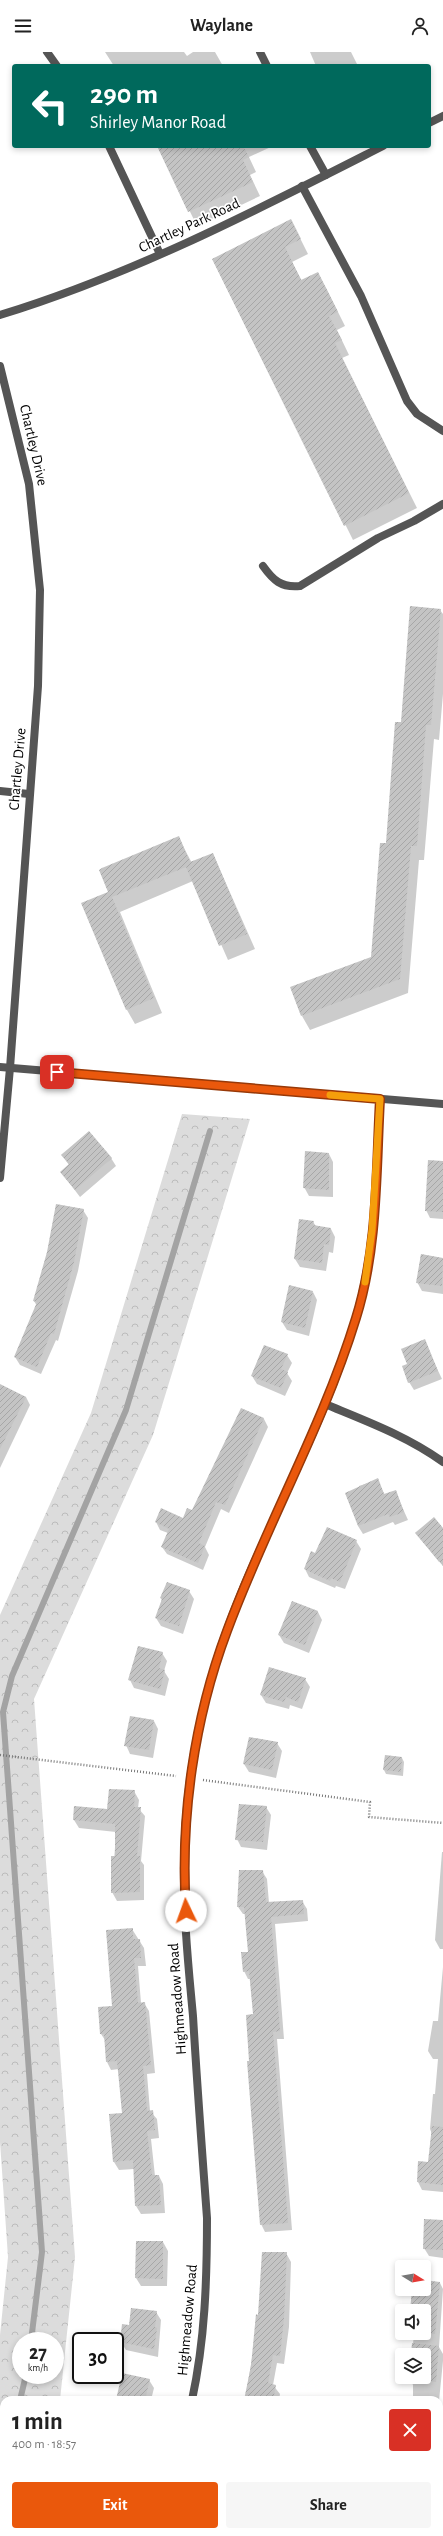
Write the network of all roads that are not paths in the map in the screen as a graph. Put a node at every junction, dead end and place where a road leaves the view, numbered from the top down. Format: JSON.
{"nodes":[{"id":1,"x":47,"y":52,"type":"edge"},
{"id":2,"x":260,"y":52,"type":"edge"},
{"id":3,"x":56,"y":64,"type":"edge"},
{"id":4,"x":266,"y":64,"type":"edge"},
{"id":5,"x":443,"y":116,"type":"edge"},
{"id":6,"x":431,"y":122,"type":"edge"},
{"id":7,"x":110,"y":148,"type":"edge"},
{"id":8,"x":311,"y":148,"type":"edge"},
{"id":9,"x":379,"y":148,"type":"edge"},
{"id":10,"x":326,"y":175,"type":"junction"},
{"id":11,"x":302,"y":186,"type":"junction"},
{"id":12,"x":160,"y":254,"type":"junction"},
{"id":13,"x":0,"y":315,"type":"edge"},
{"id":14,"x":0,"y":366,"type":"edge"},
{"id":15,"x":443,"y":431,"type":"edge"},
{"id":16,"x":443,"y":504,"type":"edge"},
{"id":17,"x":263,"y":566,"type":"dead end"},
{"id":18,"x":0,"y":791,"type":"edge"},
{"id":19,"x":29,"y":794,"type":"junction"},
{"id":20,"x":0,"y":1067,"type":"edge"},
{"id":21,"x":10,"y":1068,"type":"junction"},
{"id":22,"x":380,"y":1099,"type":"junction"},
{"id":23,"x":443,"y":1104,"type":"edge"},
{"id":24,"x":0,"y":1178,"type":"edge"},
{"id":25,"x":325,"y":1404,"type":"junction"},
{"id":26,"x":443,"y":1462,"type":"edge"},
{"id":27,"x":193,"y":2396,"type":"edge"}],
"edges":[{"from":1,"to":3,"type":"street"},
{"from":2,"to":4,"type":"street"},
{"from":5,"to":6,"type":"street"},
{"from":7,"to":12,"type":"street"},
{"from":8,"to":10,"type":"street"},
{"from":9,"to":10,"type":"street","name":"Chartley Park Road"},
{"from":10,"to":11,"type":"street","name":"Chartley Park Road"},
{"from":11,"to":12,"type":"street","name":"Chartley Park Road"},
{"from":11,"to":15,"type":"street"},
{"from":12,"to":13,"type":"street","name":"Chartley Park Road"},
{"from":14,"to":19,"type":"street","name":"Chartley Drive"},
{"from":16,"to":17,"type":"street"},
{"from":18,"to":19,"type":"street"},
{"from":19,"to":21,"type":"street","name":"Chartley Drive"},
{"from":20,"to":21,"type":"street"},
{"from":21,"to":22,"type":"street"},
{"from":21,"to":24,"type":"street","name":"Chartley Drive"},
{"from":22,"to":23,"type":"street"},
{"from":22,"to":25,"type":"street","name":"Highmeadow Road"},
{"from":25,"to":26,"type":"street"},
{"from":25,"to":27,"type":"street","name":"Highmeadow Road"}]}
